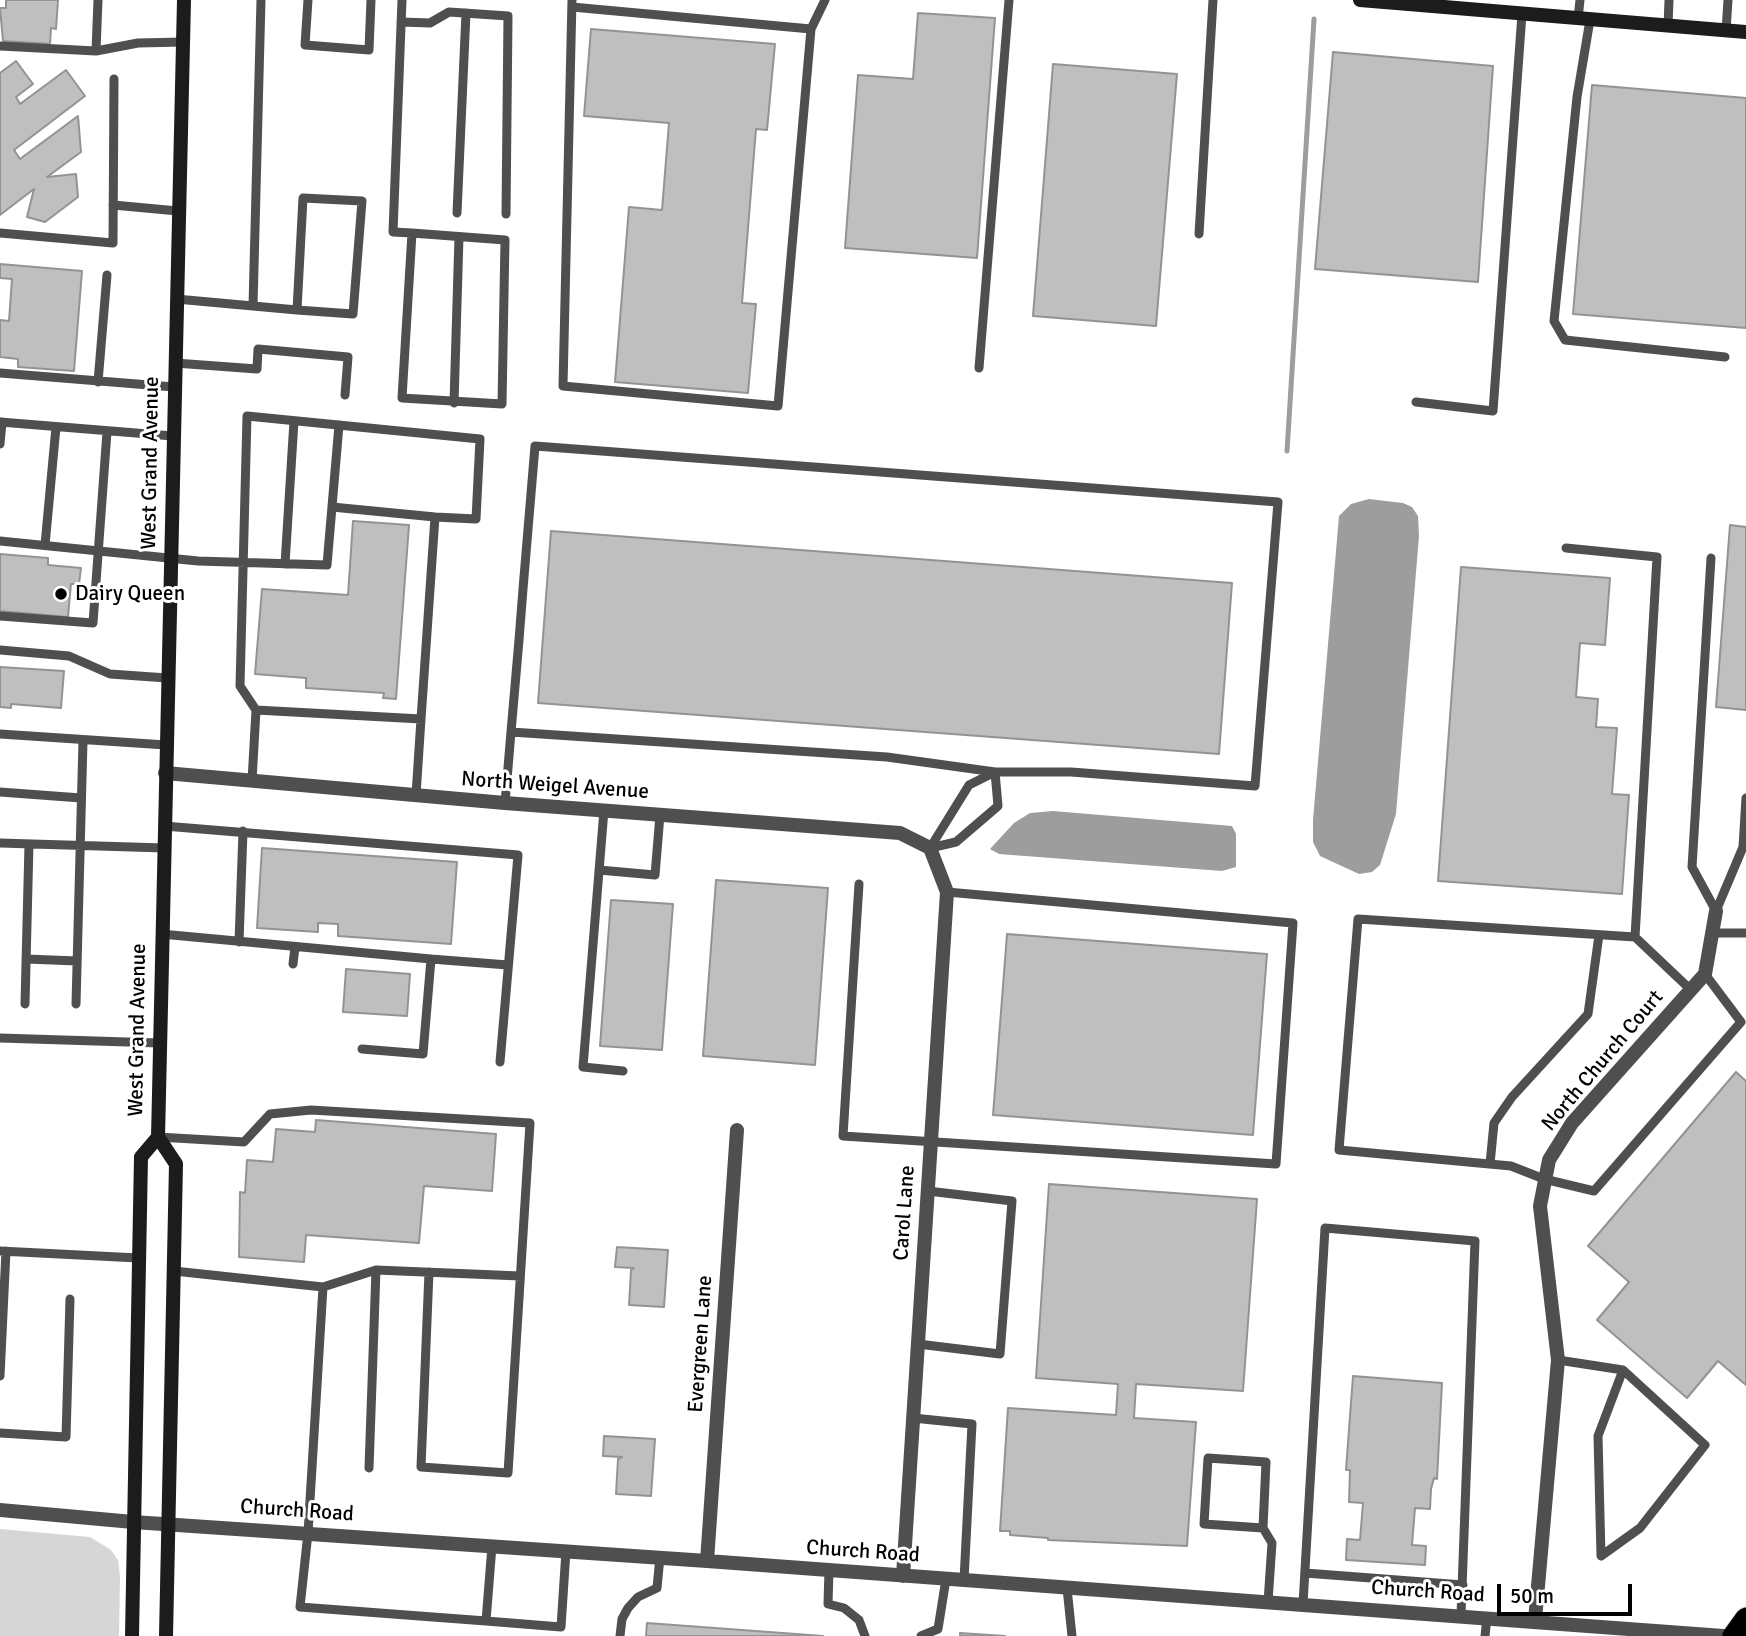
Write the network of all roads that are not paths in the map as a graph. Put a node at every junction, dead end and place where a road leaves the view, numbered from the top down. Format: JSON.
{"nodes":[{"id":1,"x":99,"y":0,"type":"edge"},
{"id":2,"x":184,"y":0,"type":"edge"},
{"id":3,"x":261,"y":0,"type":"edge"},
{"id":4,"x":308,"y":0,"type":"edge"},
{"id":5,"x":372,"y":0,"type":"edge"},
{"id":6,"x":402,"y":0,"type":"edge"},
{"id":7,"x":825,"y":0,"type":"edge"},
{"id":8,"x":1009,"y":0,"type":"edge"},
{"id":9,"x":1213,"y":0,"type":"edge"},
{"id":10,"x":1360,"y":0,"type":"edge"},
{"id":11,"x":1580,"y":0,"type":"edge"},
{"id":12,"x":1670,"y":0,"type":"edge"},
{"id":13,"x":1728,"y":0,"type":"edge"},
{"id":14,"x":1416,"y":3,"type":"edge"},
{"id":15,"x":572,"y":4,"type":"edge"},
{"id":16,"x":466,"y":13,"type":"junction"},
{"id":17,"x":1522,"y":14,"type":"junction"},
{"id":18,"x":1584,"y":19,"type":"junction"},
{"id":19,"x":401,"y":22,"type":"junction"},
{"id":20,"x":1668,"y":26,"type":"junction"},
{"id":21,"x":811,"y":29,"type":"junction"},
{"id":22,"x":1726,"y":31,"type":"junction"},
{"id":23,"x":1746,"y":32,"type":"edge"},
{"id":24,"x":183,"y":42,"type":"junction"},
{"id":25,"x":0,"y":46,"type":"edge"},
{"id":26,"x":96,"y":51,"type":"junction"},
{"id":27,"x":114,"y":79,"type":"dead end"},
{"id":28,"x":113,"y":205,"type":"junction"},
{"id":29,"x":178,"y":211,"type":"junction"},
{"id":30,"x":457,"y":212,"type":"dead end"},
{"id":31,"x":506,"y":214,"type":"dead end"},
{"id":32,"x":0,"y":233,"type":"edge"},
{"id":33,"x":412,"y":233,"type":"junction"},
{"id":34,"x":1199,"y":234,"type":"dead end"},
{"id":35,"x":459,"y":237,"type":"junction"},
{"id":36,"x":107,"y":275,"type":"dead end"},
{"id":37,"x":176,"y":299,"type":"junction"},
{"id":38,"x":253,"y":306,"type":"junction"},
{"id":39,"x":297,"y":310,"type":"junction"},
{"id":40,"x":1725,"y":357,"type":"dead end"},
{"id":41,"x":174,"y":363,"type":"junction"},
{"id":42,"x":979,"y":368,"type":"dead end"},
{"id":43,"x":0,"y":373,"type":"edge"},
{"id":44,"x":98,"y":382,"type":"junction"},
{"id":45,"x":174,"y":387,"type":"junction"},
{"id":46,"x":345,"y":395,"type":"dead end"},
{"id":47,"x":1416,"y":402,"type":"dead end"},
{"id":48,"x":454,"y":403,"type":"junction"},
{"id":49,"x":293,"y":421,"type":"junction"},
{"id":50,"x":1,"y":422,"type":"edge"},
{"id":51,"x":339,"y":425,"type":"junction"},
{"id":52,"x":56,"y":427,"type":"junction"},
{"id":53,"x":107,"y":432,"type":"junction"},
{"id":54,"x":173,"y":436,"type":"junction"},
{"id":55,"x":0,"y":444,"type":"edge"},
{"id":56,"x":332,"y":507,"type":"junction"},
{"id":57,"x":435,"y":517,"type":"junction"},
{"id":58,"x":0,"y":541,"type":"edge"},
{"id":59,"x":45,"y":545,"type":"junction"},
{"id":60,"x":1566,"y":548,"type":"dead end"},
{"id":61,"x":97,"y":550,"type":"junction"},
{"id":62,"x":170,"y":558,"type":"junction"},
{"id":63,"x":1711,"y":558,"type":"dead end"},
{"id":64,"x":243,"y":563,"type":"junction"},
{"id":65,"x":285,"y":564,"type":"junction"},
{"id":66,"x":0,"y":616,"type":"edge"},
{"id":67,"x":0,"y":650,"type":"edge"},
{"id":68,"x":167,"y":678,"type":"junction"},
{"id":69,"x":256,"y":710,"type":"junction"},
{"id":70,"x":421,"y":719,"type":"junction"},
{"id":71,"x":511,"y":732,"type":"junction"},
{"id":72,"x":0,"y":734,"type":"edge"},
{"id":73,"x":83,"y":741,"type":"junction"},
{"id":74,"x":166,"y":745,"type":"junction"},
{"id":75,"x":995,"y":772,"type":"junction"},
{"id":76,"x":165,"y":773,"type":"junction"},
{"id":77,"x":252,"y":781,"type":"junction"},
{"id":78,"x":0,"y":792,"type":"edge"},
{"id":79,"x":416,"y":795,"type":"junction"},
{"id":80,"x":81,"y":798,"type":"junction"},
{"id":81,"x":1746,"y":798,"type":"edge"},
{"id":82,"x":505,"y":803,"type":"junction"},
{"id":83,"x":604,"y":810,"type":"junction"},
{"id":84,"x":660,"y":815,"type":"junction"},
{"id":85,"x":164,"y":826,"type":"junction"},
{"id":86,"x":243,"y":831,"type":"junction"},
{"id":87,"x":0,"y":843,"type":"edge"},
{"id":88,"x":29,"y":844,"type":"junction"},
{"id":89,"x":80,"y":846,"type":"junction"},
{"id":90,"x":1744,"y":846,"type":"edge"},
{"id":91,"x":164,"y":848,"type":"junction"},
{"id":92,"x":932,"y":852,"type":"junction"},
{"id":93,"x":599,"y":870,"type":"junction"},
{"id":94,"x":859,"y":884,"type":"dead end"},
{"id":95,"x":947,"y":891,"type":"junction"},
{"id":96,"x":1716,"y":911,"type":"junction"},
{"id":97,"x":1712,"y":933,"type":"junction"},
{"id":98,"x":1746,"y":933,"type":"edge"},
{"id":99,"x":161,"y":934,"type":"junction"},
{"id":100,"x":1599,"y":935,"type":"junction"},
{"id":101,"x":1634,"y":937,"type":"junction"},
{"id":102,"x":239,"y":942,"type":"junction"},
{"id":103,"x":295,"y":947,"type":"junction"},
{"id":104,"x":26,"y":959,"type":"junction"},
{"id":105,"x":431,"y":959,"type":"junction"},
{"id":106,"x":77,"y":961,"type":"junction"},
{"id":107,"x":293,"y":964,"type":"dead end"},
{"id":108,"x":508,"y":965,"type":"junction"},
{"id":109,"x":1705,"y":974,"type":"junction"},
{"id":110,"x":1691,"y":990,"type":"junction"},
{"id":111,"x":25,"y":1004,"type":"dead end"},
{"id":112,"x":76,"y":1004,"type":"dead end"},
{"id":113,"x":0,"y":1038,"type":"edge"},
{"id":114,"x":159,"y":1043,"type":"junction"},
{"id":115,"x":362,"y":1049,"type":"dead end"},
{"id":116,"x":500,"y":1062,"type":"dead end"},
{"id":117,"x":623,"y":1071,"type":"dead end"},
{"id":118,"x":737,"y":1130,"type":"dead end"},
{"id":119,"x":158,"y":1137,"type":"junction"},
{"id":120,"x":931,"y":1143,"type":"junction"},
{"id":121,"x":1490,"y":1164,"type":"junction"},
{"id":122,"x":1544,"y":1179,"type":"junction"},
{"id":123,"x":928,"y":1191,"type":"junction"},
{"id":124,"x":3,"y":1251,"type":"edge"},
{"id":125,"x":138,"y":1258,"type":"junction"},
{"id":126,"x":376,"y":1270,"type":"junction"},
{"id":127,"x":174,"y":1271,"type":"junction"},
{"id":128,"x":429,"y":1272,"type":"junction"},
{"id":129,"x":520,"y":1276,"type":"junction"},
{"id":130,"x":323,"y":1287,"type":"junction"},
{"id":131,"x":70,"y":1299,"type":"dead end"},
{"id":132,"x":918,"y":1344,"type":"junction"},
{"id":133,"x":1558,"y":1360,"type":"junction"},
{"id":134,"x":1623,"y":1370,"type":"junction"},
{"id":135,"x":0,"y":1376,"type":"edge"},
{"id":136,"x":914,"y":1418,"type":"junction"},
{"id":137,"x":0,"y":1433,"type":"edge"},
{"id":138,"x":369,"y":1468,"type":"dead end"},
{"id":139,"x":0,"y":1510,"type":"edge"},
{"id":140,"x":133,"y":1522,"type":"junction"},
{"id":141,"x":168,"y":1525,"type":"junction"},
{"id":142,"x":1263,"y":1528,"type":"junction"},
{"id":143,"x":308,"y":1533,"type":"junction"},
{"id":144,"x":492,"y":1546,"type":"junction"},
{"id":145,"x":566,"y":1551,"type":"junction"},
{"id":146,"x":660,"y":1557,"type":"junction"},
{"id":147,"x":707,"y":1561,"type":"junction"},
{"id":148,"x":829,"y":1570,"type":"junction"},
{"id":149,"x":1305,"y":1573,"type":"junction"},
{"id":150,"x":903,"y":1576,"type":"junction"},
{"id":151,"x":946,"y":1579,"type":"junction"},
{"id":152,"x":964,"y":1580,"type":"junction"},
{"id":153,"x":1463,"y":1585,"type":"junction"},
{"id":154,"x":1067,"y":1588,"type":"junction"},
{"id":155,"x":1268,"y":1602,"type":"junction"},
{"id":156,"x":1303,"y":1604,"type":"junction"},
{"id":157,"x":1461,"y":1615,"type":"junction"},
{"id":158,"x":1487,"y":1617,"type":"junction"},
{"id":159,"x":1746,"y":1618,"type":"edge"},
{"id":160,"x":1535,"y":1620,"type":"junction"},
{"id":161,"x":486,"y":1621,"type":"junction"},
{"id":162,"x":561,"y":1631,"type":"edge"},
{"id":163,"x":132,"y":1636,"type":"edge"},
{"id":164,"x":166,"y":1636,"type":"edge"},
{"id":165,"x":620,"y":1636,"type":"edge"},
{"id":166,"x":865,"y":1636,"type":"edge"},
{"id":167,"x":921,"y":1636,"type":"edge"},
{"id":168,"x":1072,"y":1636,"type":"edge"},
{"id":169,"x":1485,"y":1636,"type":"edge"},
{"id":170,"x":1723,"y":1636,"type":"edge"},
{"id":171,"x":1733,"y":1636,"type":"edge"}],
"edges":[{"from":1,"to":26,"type":"lane"},
{"from":2,"to":24,"type":"main road","name":"West Grand Avenue"},
{"from":3,"to":38,"type":"lane"},
{"from":4,"to":5,"type":"lane"},
{"from":6,"to":19,"type":"lane"},
{"from":7,"to":21,"type":"lane"},
{"from":8,"to":42,"type":"lane"},
{"from":9,"to":34,"type":"lane"},
{"from":10,"to":14,"type":"main road"},
{"from":11,"to":18,"type":"lane"},
{"from":12,"to":20,"type":"lane"},
{"from":13,"to":22,"type":"lane"},
{"from":14,"to":17,"type":"main road"},
{"from":15,"to":21,"type":"lane"},
{"from":15,"to":21,"type":"lane"},
{"from":16,"to":19,"type":"lane"},
{"from":16,"to":30,"type":"lane"},
{"from":16,"to":31,"type":"lane"},
{"from":17,"to":18,"type":"main road"},
{"from":17,"to":47,"type":"lane"},
{"from":18,"to":20,"type":"main road"},
{"from":18,"to":40,"type":"lane"},
{"from":19,"to":33,"type":"lane"},
{"from":20,"to":22,"type":"main road"},
{"from":22,"to":23,"type":"main road"},
{"from":24,"to":26,"type":"lane"},
{"from":24,"to":29,"type":"main road","name":"West Grand Avenue"},
{"from":25,"to":26,"type":"lane"},
{"from":27,"to":28,"type":"lane"},
{"from":28,"to":29,"type":"lane"},
{"from":28,"to":32,"type":"lane"},
{"from":29,"to":37,"type":"main road","name":"West Grand Avenue"},
{"from":33,"to":35,"type":"lane"},
{"from":33,"to":48,"type":"lane"},
{"from":35,"to":48,"type":"lane"},
{"from":35,"to":48,"type":"lane"},
{"from":36,"to":44,"type":"lane"},
{"from":37,"to":38,"type":"lane"},
{"from":37,"to":41,"type":"main road","name":"West Grand Avenue"},
{"from":38,"to":39,"type":"lane"},
{"from":39,"to":39,"type":"lane"},
{"from":41,"to":45,"type":"main road","name":"West Grand Avenue"},
{"from":41,"to":46,"type":"lane"},
{"from":43,"to":44,"type":"lane"},
{"from":44,"to":45,"type":"lane"},
{"from":45,"to":54,"type":"main road","name":"West Grand Avenue"},
{"from":49,"to":51,"type":"lane"},
{"from":49,"to":64,"type":"lane"},
{"from":49,"to":65,"type":"lane"},
{"from":50,"to":52,"type":"lane"},
{"from":50,"to":55,"type":"lane"},
{"from":51,"to":56,"type":"lane"},
{"from":51,"to":57,"type":"lane"},
{"from":52,"to":53,"type":"lane"},
{"from":52,"to":59,"type":"lane"},
{"from":53,"to":54,"type":"lane"},
{"from":53,"to":61,"type":"lane"},
{"from":54,"to":62,"type":"main road","name":"West Grand Avenue"},
{"from":56,"to":57,"type":"lane"},
{"from":56,"to":65,"type":"lane"},
{"from":57,"to":70,"type":"lane"},
{"from":58,"to":59,"type":"lane"},
{"from":59,"to":61,"type":"lane"},
{"from":60,"to":101,"type":"lane"},
{"from":61,"to":62,"type":"lane"},
{"from":61,"to":66,"type":"lane"},
{"from":62,"to":64,"type":"lane"},
{"from":62,"to":68,"type":"main road","name":"West Grand Avenue"},
{"from":63,"to":96,"type":"lane"},
{"from":64,"to":65,"type":"lane"},
{"from":64,"to":69,"type":"lane"},
{"from":67,"to":68,"type":"lane"},
{"from":68,"to":74,"type":"main road","name":"West Grand Avenue"},
{"from":69,"to":70,"type":"lane"},
{"from":69,"to":77,"type":"lane"},
{"from":70,"to":79,"type":"lane"},
{"from":71,"to":75,"type":"lane"},
{"from":71,"to":75,"type":"lane"},
{"from":71,"to":82,"type":"lane"},
{"from":72,"to":73,"type":"lane"},
{"from":73,"to":74,"type":"lane"},
{"from":73,"to":80,"type":"lane"},
{"from":74,"to":76,"type":"main road","name":"West Grand Avenue"},
{"from":75,"to":92,"type":"lane"},
{"from":75,"to":92,"type":"lane"},
{"from":76,"to":77,"type":"street","name":"North Weigel Avenue"},
{"from":76,"to":85,"type":"main road","name":"West Grand Avenue"},
{"from":77,"to":79,"type":"street","name":"North Weigel Avenue"},
{"from":78,"to":80,"type":"lane"},
{"from":79,"to":82,"type":"street","name":"North Weigel Avenue"},
{"from":80,"to":89,"type":"lane"},
{"from":81,"to":90,"type":"lane"},
{"from":82,"to":83,"type":"street","name":"North Weigel Avenue"},
{"from":83,"to":84,"type":"street","name":"North Weigel Avenue"},
{"from":83,"to":93,"type":"lane"},
{"from":84,"to":92,"type":"street","name":"North Weigel Avenue"},
{"from":84,"to":93,"type":"lane"},
{"from":85,"to":86,"type":"lane"},
{"from":85,"to":91,"type":"main road","name":"West Grand Avenue"},
{"from":86,"to":102,"type":"lane"},
{"from":86,"to":108,"type":"lane"},
{"from":87,"to":88,"type":"lane"},
{"from":88,"to":89,"type":"lane"},
{"from":88,"to":104,"type":"lane"},
{"from":89,"to":91,"type":"lane"},
{"from":89,"to":106,"type":"lane"},
{"from":90,"to":96,"type":"lane"},
{"from":91,"to":99,"type":"main road","name":"West Grand Avenue"},
{"from":92,"to":95,"type":"street","name":"Carol Lane"},
{"from":93,"to":117,"type":"lane"},
{"from":94,"to":120,"type":"lane"},
{"from":95,"to":120,"type":"street","name":"Carol Lane"},
{"from":95,"to":120,"type":"lane"},
{"from":96,"to":97,"type":"street"},
{"from":97,"to":98,"type":"lane"},
{"from":97,"to":109,"type":"street"},
{"from":99,"to":102,"type":"lane"},
{"from":99,"to":114,"type":"main road","name":"West Grand Avenue"},
{"from":100,"to":101,"type":"lane"},
{"from":100,"to":121,"type":"lane"},
{"from":100,"to":121,"type":"lane"},
{"from":101,"to":110,"type":"lane"},
{"from":102,"to":103,"type":"lane"},
{"from":103,"to":105,"type":"lane"},
{"from":103,"to":107,"type":"lane"},
{"from":104,"to":106,"type":"lane"},
{"from":104,"to":111,"type":"lane"},
{"from":105,"to":108,"type":"lane"},
{"from":105,"to":115,"type":"lane"},
{"from":106,"to":112,"type":"lane"},
{"from":108,"to":116,"type":"lane"},
{"from":109,"to":110,"type":"street","name":"North Church Court"},
{"from":109,"to":122,"type":"lane"},
{"from":110,"to":122,"type":"street","name":"North Church Court"},
{"from":113,"to":114,"type":"lane"},
{"from":114,"to":119,"type":"main road","name":"West Grand Avenue"},
{"from":118,"to":147,"type":"street","name":"Evergreen Lane"},
{"from":119,"to":125,"type":"main road","name":"West Grand Avenue"},
{"from":119,"to":127,"type":"main road","name":"West Grand Avenue"},
{"from":119,"to":129,"type":"lane"},
{"from":120,"to":123,"type":"street","name":"Carol Lane"},
{"from":121,"to":122,"type":"lane"},
{"from":122,"to":133,"type":"street","name":"North Church Court"},
{"from":123,"to":132,"type":"street","name":"Carol Lane"},
{"from":123,"to":132,"type":"lane"},
{"from":124,"to":125,"type":"lane"},
{"from":124,"to":135,"type":"lane"},
{"from":125,"to":140,"type":"main road","name":"West Grand Avenue"},
{"from":126,"to":128,"type":"lane"},
{"from":126,"to":130,"type":"lane"},
{"from":126,"to":138,"type":"lane"},
{"from":127,"to":130,"type":"lane"},
{"from":127,"to":141,"type":"main road","name":"West Grand Avenue"},
{"from":128,"to":129,"type":"lane"},
{"from":128,"to":129,"type":"lane"},
{"from":130,"to":143,"type":"lane"},
{"from":131,"to":137,"type":"lane"},
{"from":132,"to":136,"type":"street","name":"Carol Lane"},
{"from":133,"to":134,"type":"lane"},
{"from":133,"to":160,"type":"street","name":"North Church Court"},
{"from":134,"to":134,"type":"lane"},
{"from":136,"to":150,"type":"street","name":"Carol Lane"},
{"from":136,"to":152,"type":"lane"},
{"from":139,"to":140,"type":"street","name":"Church Road"},
{"from":140,"to":141,"type":"street","name":"Church Road"},
{"from":140,"to":163,"type":"main road","name":"West Grand Avenue"},
{"from":141,"to":143,"type":"street","name":"Church Road"},
{"from":141,"to":164,"type":"main road","name":"West Grand Avenue"},
{"from":142,"to":142,"type":"lane"},
{"from":142,"to":155,"type":"lane"},
{"from":143,"to":144,"type":"street","name":"Church Road"},
{"from":143,"to":161,"type":"lane"},
{"from":144,"to":145,"type":"street","name":"Church Road"},
{"from":144,"to":161,"type":"lane"},
{"from":145,"to":146,"type":"street","name":"Church Road"},
{"from":145,"to":162,"type":"lane"},
{"from":146,"to":147,"type":"street","name":"Church Road"},
{"from":146,"to":165,"type":"lane"},
{"from":147,"to":148,"type":"street","name":"Church Road"},
{"from":148,"to":150,"type":"street","name":"Church Road"},
{"from":148,"to":166,"type":"lane"},
{"from":149,"to":153,"type":"lane"},
{"from":149,"to":153,"type":"lane"},
{"from":149,"to":156,"type":"lane"},
{"from":150,"to":151,"type":"street","name":"Church Road"},
{"from":151,"to":152,"type":"street","name":"Church Road"},
{"from":151,"to":167,"type":"lane"},
{"from":152,"to":154,"type":"street","name":"Church Road"},
{"from":153,"to":157,"type":"lane"},
{"from":154,"to":155,"type":"street","name":"Church Road"},
{"from":154,"to":168,"type":"lane"},
{"from":155,"to":156,"type":"street","name":"Church Road"},
{"from":156,"to":157,"type":"street","name":"Church Road"},
{"from":157,"to":158,"type":"street","name":"Church Road"},
{"from":158,"to":160,"type":"street","name":"Church Road"},
{"from":158,"to":169,"type":"lane"},
{"from":159,"to":171,"type":"highway"},
{"from":160,"to":170,"type":"street","name":"Church Road"},
{"from":161,"to":162,"type":"lane"}]}
